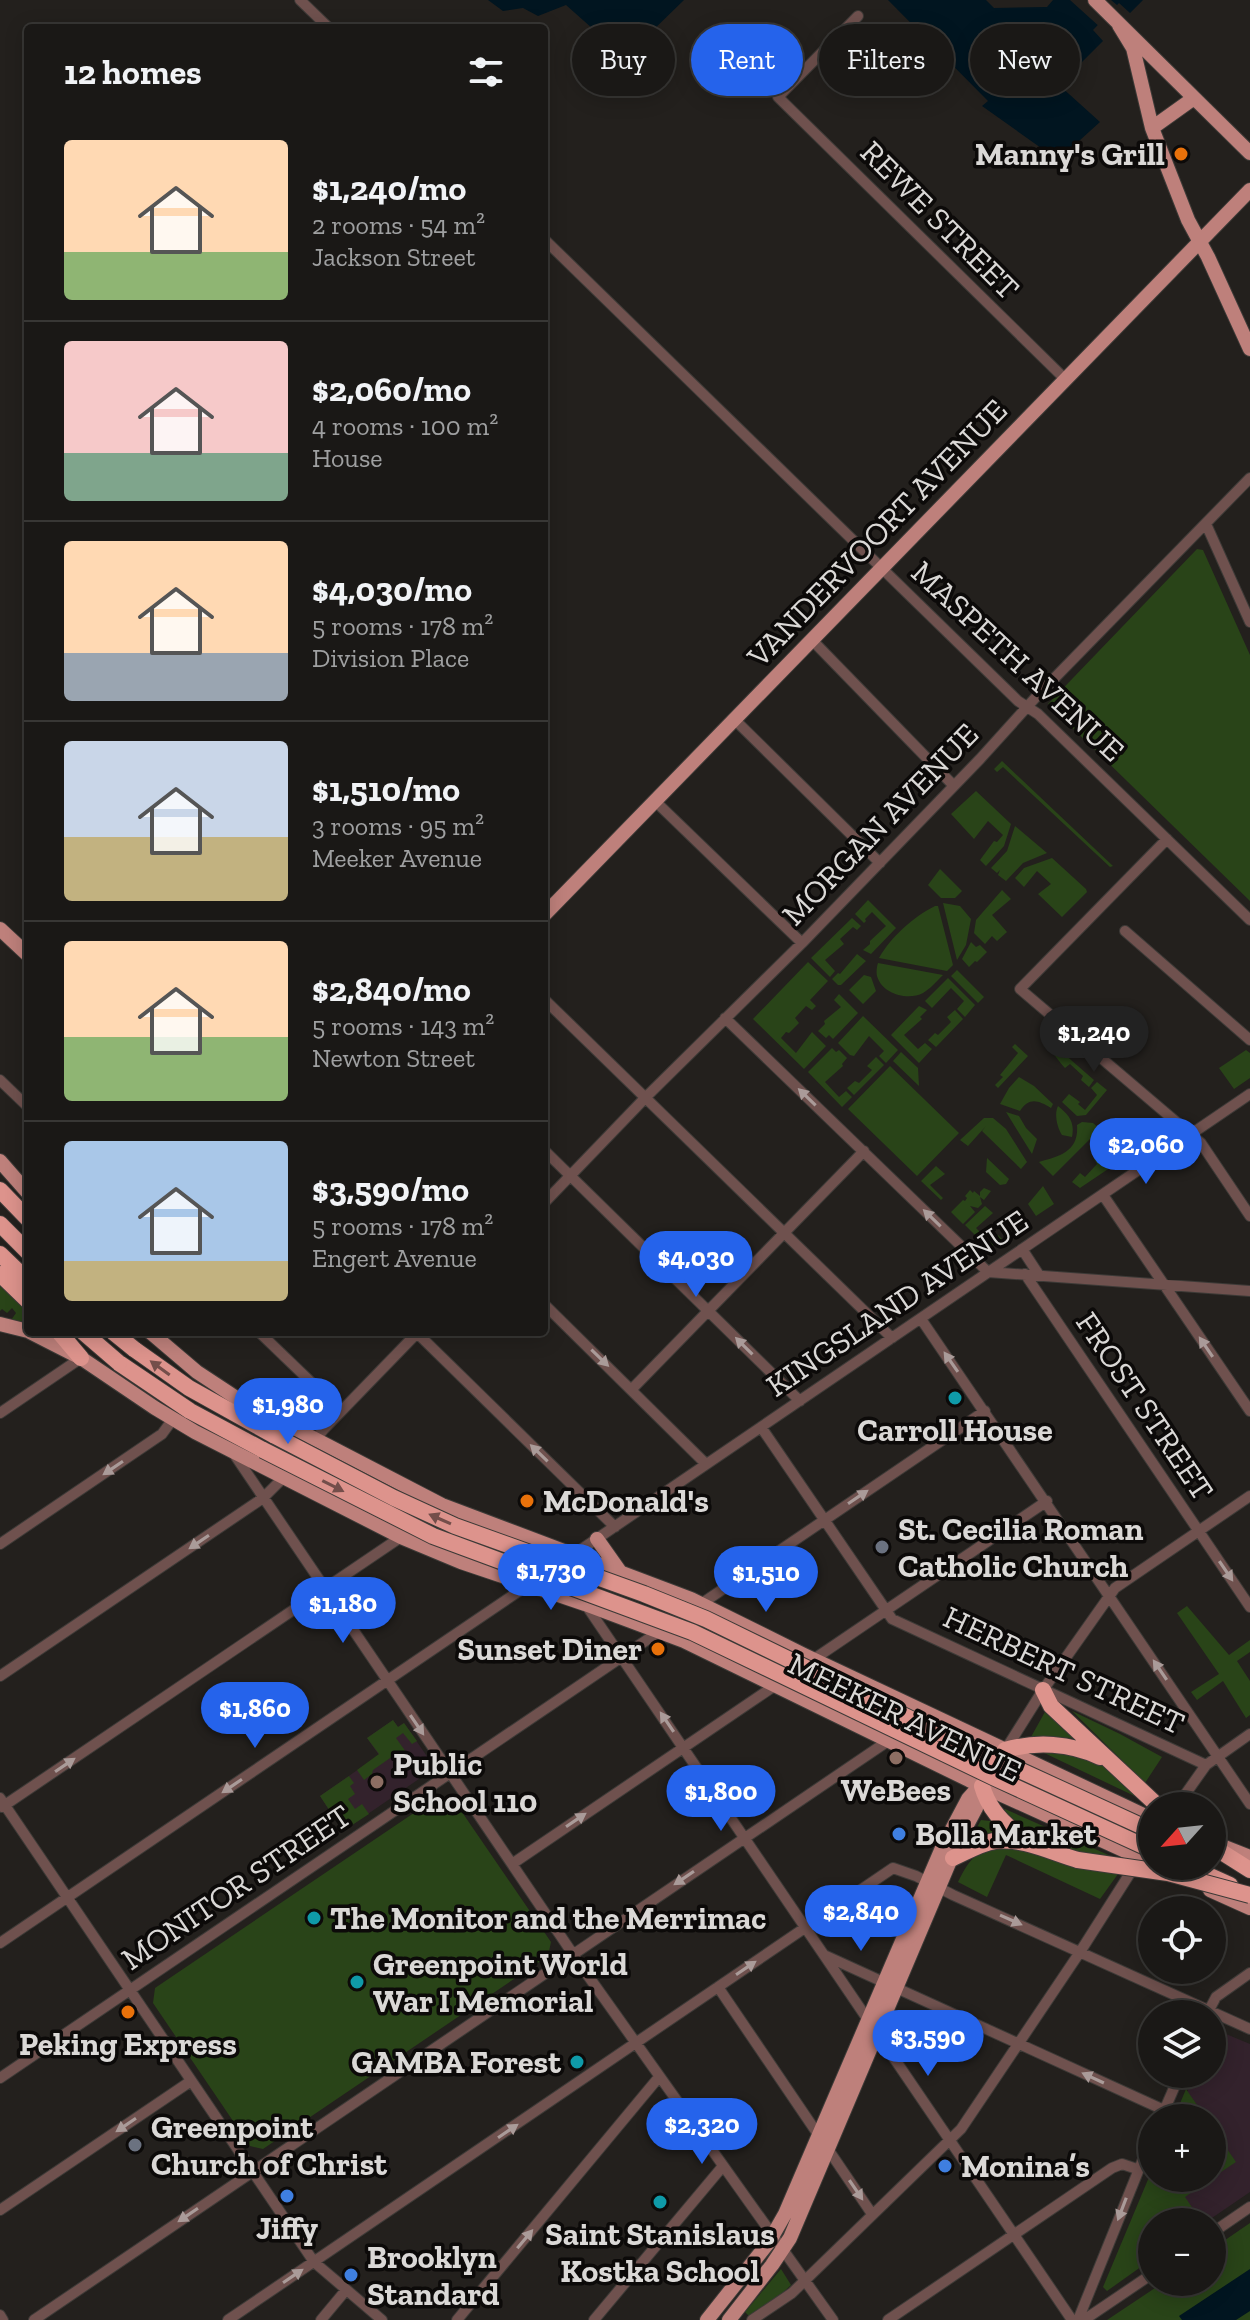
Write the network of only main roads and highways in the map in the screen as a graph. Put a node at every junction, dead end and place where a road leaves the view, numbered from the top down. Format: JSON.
{"nodes":[{"id":1,"x":1095,"y":0,"type":"edge"},
{"id":2,"x":1119,"y":25,"type":"junction"},
{"id":3,"x":1194,"y":98,"type":"junction"},
{"id":4,"x":1152,"y":128,"type":"junction"},
{"id":5,"x":1250,"y":153,"type":"edge"},
{"id":6,"x":1250,"y":190,"type":"edge"},
{"id":7,"x":1200,"y":242,"type":"junction"},
{"id":8,"x":1250,"y":349,"type":"edge"},
{"id":9,"x":548,"y":911,"type":"edge"},
{"id":10,"x":2,"y":927,"type":"edge"},
{"id":11,"x":24,"y":951,"type":"edge"},
{"id":12,"x":0,"y":1161,"type":"edge"},
{"id":13,"x":24,"y":1183,"type":"edge"},
{"id":14,"x":0,"y":1190,"type":"edge"},
{"id":15,"x":24,"y":1215,"type":"edge"},
{"id":16,"x":0,"y":1224,"type":"edge"},
{"id":17,"x":24,"y":1248,"type":"edge"},
{"id":18,"x":0,"y":1254,"type":"edge"},
{"id":19,"x":0,"y":1274,"type":"edge"},
{"id":20,"x":24,"y":1277,"type":"edge"},
{"id":21,"x":24,"y":1297,"type":"edge"},
{"id":22,"x":0,"y":1324,"type":"edge"},
{"id":23,"x":24,"y":1331,"type":"edge"},
{"id":24,"x":37,"y":1336,"type":"edge"},
{"id":25,"x":62,"y":1336,"type":"edge"},
{"id":26,"x":88,"y":1336,"type":"edge"},
{"id":27,"x":109,"y":1336,"type":"edge"},
{"id":28,"x":119,"y":1336,"type":"edge"},
{"id":29,"x":155,"y":1336,"type":"edge"},
{"id":30,"x":81,"y":1358,"type":"junction"},
{"id":31,"x":597,"y":1539,"type":"road end"},
{"id":32,"x":622,"y":1574,"type":"junction"},
{"id":33,"x":1043,"y":1690,"type":"road end"},
{"id":34,"x":1005,"y":1750,"type":"junction"},
{"id":35,"x":1119,"y":1769,"type":"junction"},
{"id":36,"x":982,"y":1786,"type":"junction"},
{"id":37,"x":1143,"y":1792,"type":"edge"},
{"id":38,"x":1138,"y":1812,"type":"edge"},
{"id":39,"x":1138,"y":1825,"type":"edge"},
{"id":40,"x":1043,"y":1849,"type":"junction"},
{"id":41,"x":1226,"y":1849,"type":"edge"},
{"id":42,"x":1138,"y":1852,"type":"edge"},
{"id":43,"x":1138,"y":1853,"type":"edge"},
{"id":44,"x":1226,"y":1855,"type":"edge"},
{"id":45,"x":1250,"y":1857,"type":"edge"},
{"id":46,"x":953,"y":1858,"type":"junction"},
{"id":47,"x":1226,"y":1864,"type":"edge"},
{"id":48,"x":1250,"y":1873,"type":"edge"},
{"id":49,"x":1189,"y":1880,"type":"edge"},
{"id":50,"x":1219,"y":1880,"type":"edge"},
{"id":51,"x":934,"y":1885,"type":"junction"},
{"id":52,"x":1250,"y":1894,"type":"edge"},
{"id":53,"x":1250,"y":1908,"type":"edge"},
{"id":54,"x":890,"y":1984,"type":"junction"},
{"id":55,"x":707,"y":2320,"type":"edge"},
{"id":56,"x":729,"y":2320,"type":"edge"}],
"edges":[{"from":1,"to":2,"type":"main road"},
{"from":2,"to":3,"type":"main road"},
{"from":2,"to":4,"type":"main road"},
{"from":3,"to":4,"type":"main road"},
{"from":3,"to":5,"type":"main road"},
{"from":4,"to":7,"type":"main road"},
{"from":6,"to":7,"type":"main road","name":"VANDERVOORT AVENUE"},
{"from":7,"to":8,"type":"main road"},
{"from":7,"to":9,"type":"main road","name":"VANDERVOORT AVENUE"},
{"from":10,"to":11,"type":"main road"},
{"from":12,"to":13,"type":"main road"},
{"from":14,"to":15,"type":"highway"},
{"from":16,"to":17,"type":"highway"},
{"from":18,"to":20,"type":"highway"},
{"from":19,"to":21,"type":"highway"},
{"from":22,"to":23,"type":"main road","name":"MEEKER AVENUE"},
{"from":24,"to":30,"type":"main road","name":"MEEKER AVENUE"},
{"from":25,"to":30,"type":"highway"},
{"from":26,"to":42,"type":"highway","one_way":true,"bridge":true},
{"from":27,"to":30,"type":"main road"},
{"from":39,"to":28,"type":"highway","one_way":true,"bridge":true},
{"from":29,"to":32,"type":"main road","name":"MEEKER AVENUE"},
{"from":30,"to":36,"type":"main road","name":"MEEKER AVENUE"},
{"from":31,"to":32,"type":"main road"},
{"from":32,"to":34,"type":"main road","name":"MEEKER AVENUE"},
{"from":33,"to":35,"type":"highway"},
{"from":34,"to":35,"type":"highway"},
{"from":34,"to":36,"type":"main road"},
{"from":34,"to":38,"type":"main road","name":"MEEKER AVENUE"},
{"from":35,"to":37,"type":"highway"},
{"from":36,"to":40,"type":"highway"},
{"from":36,"to":43,"type":"main road","name":"MEEKER AVENUE"},
{"from":36,"to":46,"type":"main road"},
{"from":36,"to":51,"type":"main road"},
{"from":40,"to":46,"type":"highway"},
{"from":40,"to":52,"type":"highway","bridge":true},
{"from":41,"to":45,"type":"main road"},
{"from":44,"to":48,"type":"highway"},
{"from":46,"to":51,"type":"main road"},
{"from":47,"to":48,"type":"highway"},
{"from":49,"to":53,"type":"main road"},
{"from":50,"to":52,"type":"highway","bridge":true},
{"from":51,"to":54,"type":"main road"},
{"from":54,"to":55,"type":"main road"},
{"from":54,"to":56,"type":"main road"}]}
